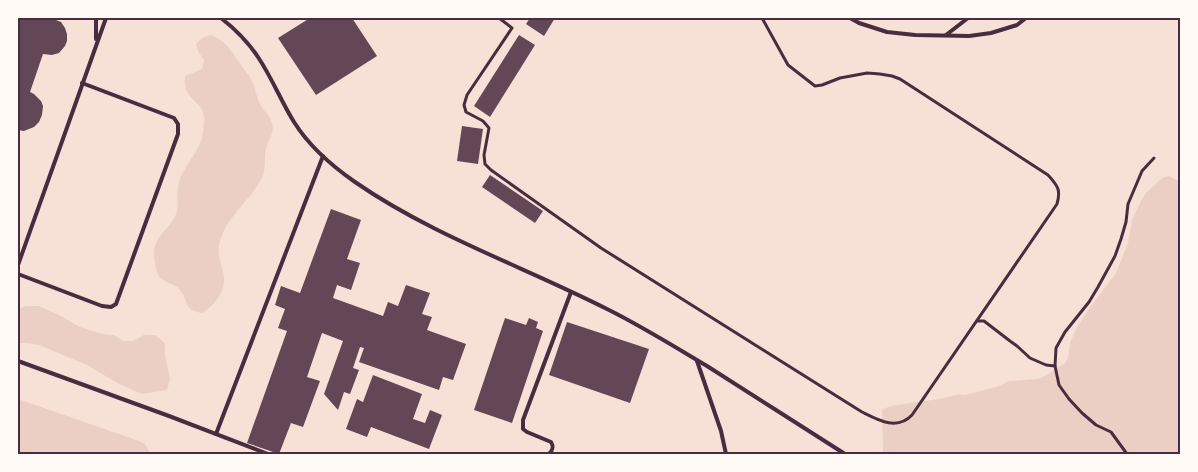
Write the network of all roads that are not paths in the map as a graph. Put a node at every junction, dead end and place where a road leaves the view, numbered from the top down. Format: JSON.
{"nodes":[{"id":1,"x":96,"y":18,"type":"edge"},
{"id":2,"x":106,"y":18,"type":"edge"},
{"id":3,"x":221,"y":18,"type":"edge"},
{"id":4,"x":850,"y":18,"type":"edge"},
{"id":5,"x":968,"y":18,"type":"edge"},
{"id":6,"x":1026,"y":18,"type":"edge"},
{"id":7,"x":945,"y":35,"type":"junction"},
{"id":8,"x":94,"y":51,"type":"junction"},
{"id":9,"x":82,"y":83,"type":"junction"},
{"id":10,"x":323,"y":156,"type":"junction"},
{"id":11,"x":18,"y":265,"type":"edge"},
{"id":12,"x":18,"y":274,"type":"edge"},
{"id":13,"x":571,"y":292,"type":"junction"},
{"id":14,"x":696,"y":360,"type":"junction"},
{"id":15,"x":18,"y":361,"type":"edge"},
{"id":16,"x":216,"y":434,"type":"junction"},
{"id":17,"x":268,"y":454,"type":"edge"},
{"id":18,"x":549,"y":454,"type":"edge"},
{"id":19,"x":726,"y":454,"type":"edge"},
{"id":20,"x":845,"y":454,"type":"edge"}],
"edges":[{"from":1,"to":8,"type":"lane"},
{"from":2,"to":8,"type":"lane"},
{"from":3,"to":10,"type":"lane"},
{"from":4,"to":7,"type":"lane"},
{"from":5,"to":7,"type":"lane"},
{"from":6,"to":7,"type":"lane"},
{"from":8,"to":9,"type":"lane"},
{"from":9,"to":11,"type":"lane"},
{"from":9,"to":12,"type":"lane"},
{"from":10,"to":13,"type":"lane"},
{"from":10,"to":16,"type":"lane"},
{"from":13,"to":14,"type":"lane"},
{"from":13,"to":18,"type":"lane"},
{"from":14,"to":19,"type":"lane"},
{"from":14,"to":20,"type":"lane"},
{"from":15,"to":16,"type":"lane"},
{"from":16,"to":17,"type":"lane"}]}
